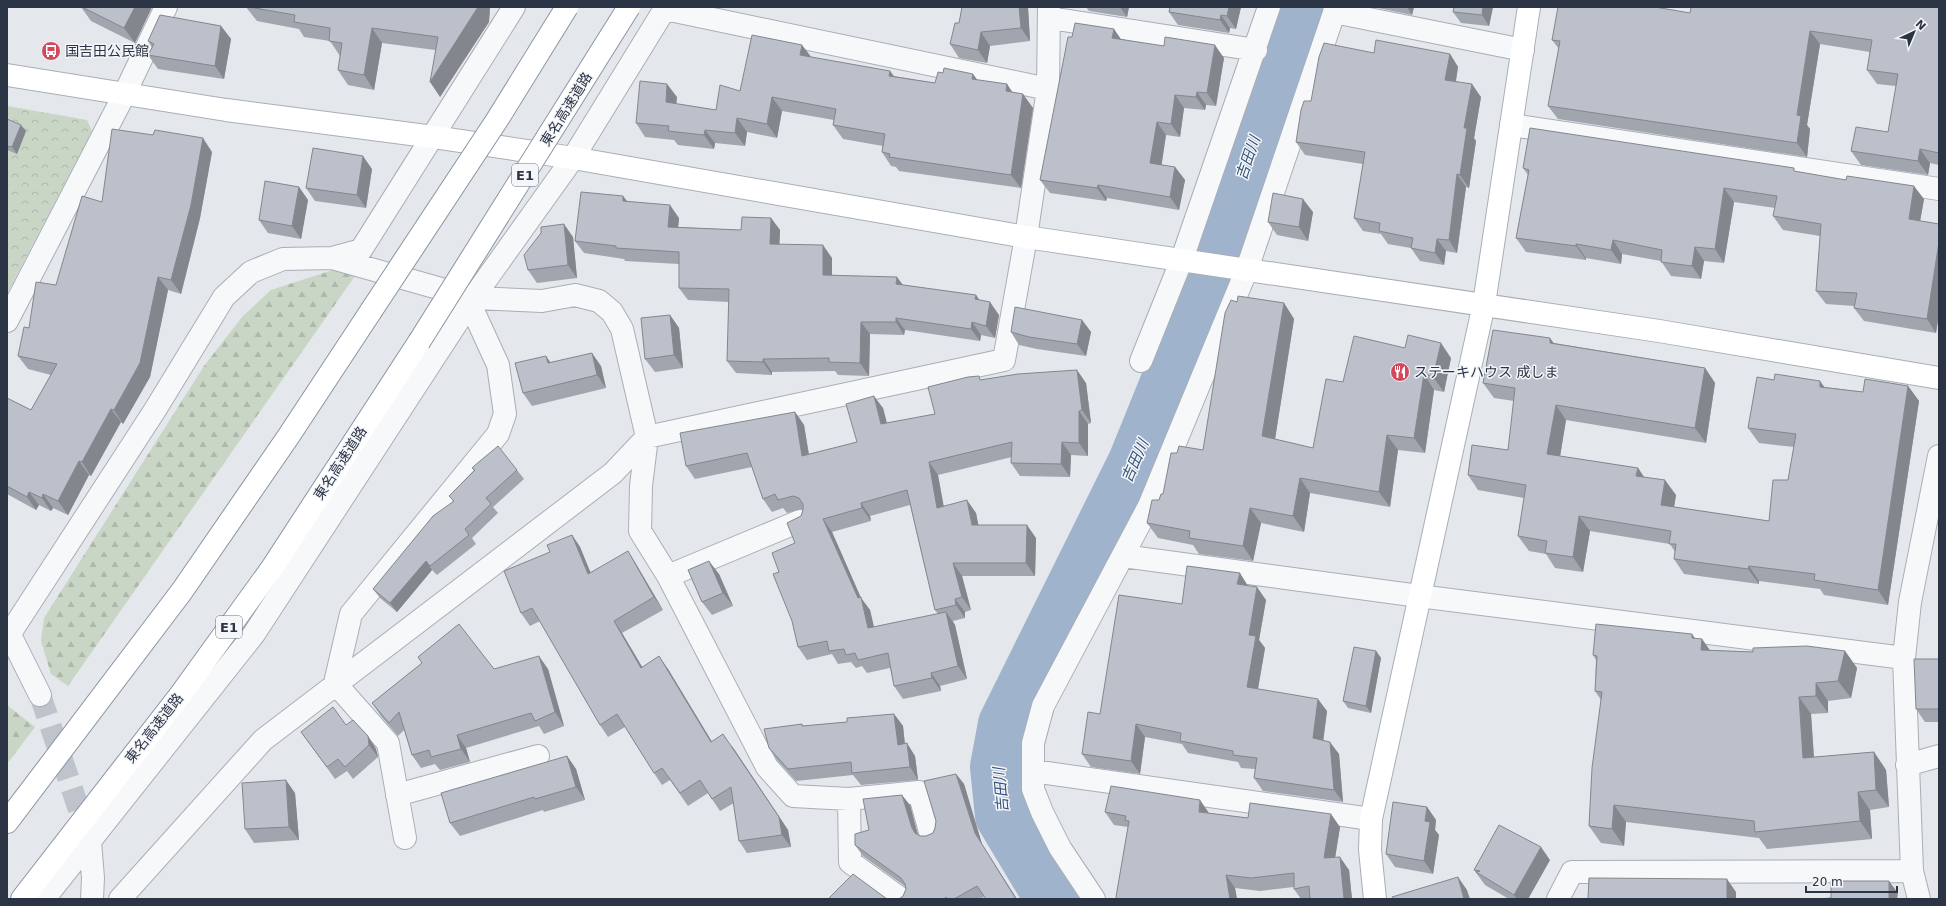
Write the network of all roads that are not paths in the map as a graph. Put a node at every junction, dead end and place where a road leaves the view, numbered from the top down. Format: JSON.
{"nodes":[{"id":1,"x":166,"y":7,"type":"edge"},
{"id":2,"x":514,"y":7,"type":"edge"},
{"id":3,"x":567,"y":7,"type":"edge"},
{"id":4,"x":629,"y":7,"type":"edge"},
{"id":5,"x":1269,"y":7,"type":"edge"},
{"id":6,"x":1529,"y":7,"type":"edge"},
{"id":7,"x":666,"y":8,"type":"edge"},
{"id":8,"x":1335,"y":10,"type":"edge"},
{"id":9,"x":1049,"y":12,"type":"edge"},
{"id":10,"x":1256,"y":50,"type":"junction"},
{"id":11,"x":1523,"y":50,"type":"junction"},
{"id":12,"x":7,"y":75,"type":"edge"},
{"id":13,"x":1048,"y":89,"type":"junction"},
{"id":14,"x":124,"y":95,"type":"junction"},
{"id":15,"x":1511,"y":124,"type":"junction"},
{"id":16,"x":434,"y":137,"type":"junction"},
{"id":17,"x":573,"y":158,"type":"junction"},
{"id":18,"x":1939,"y":189,"type":"edge"},
{"id":19,"x":1026,"y":237,"type":"junction"},
{"id":20,"x":332,"y":258,"type":"junction"},
{"id":21,"x":1182,"y":259,"type":"junction"},
{"id":22,"x":1247,"y":269,"type":"junction"},
{"id":23,"x":472,"y":301,"type":"junction"},
{"id":24,"x":1484,"y":304,"type":"junction"},
{"id":25,"x":7,"y":321,"type":"edge"},
{"id":26,"x":1141,"y":361,"type":"dead end"},
{"id":27,"x":1939,"y":378,"type":"edge"},
{"id":28,"x":647,"y":438,"type":"junction"},
{"id":29,"x":1939,"y":456,"type":"edge"},
{"id":30,"x":800,"y":521,"type":"edge"},
{"id":31,"x":1123,"y":556,"type":"junction"},
{"id":32,"x":668,"y":576,"type":"junction"},
{"id":33,"x":1419,"y":596,"type":"junction"},
{"id":34,"x":8,"y":634,"type":"edge"},
{"id":35,"x":1904,"y":658,"type":"junction"},
{"id":36,"x":335,"y":683,"type":"junction"},
{"id":37,"x":40,"y":695,"type":"tunnel mouth"},
{"id":38,"x":538,"y":756,"type":"dead end"},
{"id":39,"x":1939,"y":756,"type":"edge"},
{"id":40,"x":1907,"y":765,"type":"junction"},
{"id":41,"x":1033,"y":771,"type":"junction"},
{"id":42,"x":397,"y":795,"type":"junction"},
{"id":43,"x":849,"y":798,"type":"junction"},
{"id":44,"x":1371,"y":819,"type":"junction"},
{"id":45,"x":7,"y":822,"type":"edge"},
{"id":46,"x":931,"y":836,"type":"edge"},
{"id":47,"x":404,"y":838,"type":"dead end"},
{"id":48,"x":90,"y":842,"type":"junction"},
{"id":49,"x":1912,"y":871,"type":"junction"},
{"id":50,"x":22,"y":899,"type":"edge"},
{"id":51,"x":44,"y":899,"type":"edge"},
{"id":52,"x":92,"y":899,"type":"edge"},
{"id":53,"x":120,"y":899,"type":"edge"},
{"id":54,"x":902,"y":899,"type":"edge"},
{"id":55,"x":1094,"y":899,"type":"edge"},
{"id":56,"x":1375,"y":899,"type":"edge"},
{"id":57,"x":1558,"y":899,"type":"edge"},
{"id":58,"x":1919,"y":899,"type":"edge"}],
"edges":[{"from":1,"to":14,"type":"street"},
{"from":2,"to":16,"type":"street"},
{"from":3,"to":45,"type":"main road","bridge":true},
{"from":4,"to":50,"type":"main road","name":"東名高速道路","number":"E1","bridge":true},
{"from":5,"to":10,"type":"street"},
{"from":6,"to":11,"type":"main road"},
{"from":7,"to":13,"type":"street"},
{"from":7,"to":17,"type":"street"},
{"from":8,"to":11,"type":"street"},
{"from":8,"to":22,"type":"street"},
{"from":9,"to":10,"type":"street"},
{"from":9,"to":13,"type":"street"},
{"from":10,"to":21,"type":"street"},
{"from":11,"to":15,"type":"main road"},
{"from":12,"to":14,"type":"main road"},
{"from":13,"to":19,"type":"street"},
{"from":14,"to":16,"type":"main road"},
{"from":14,"to":25,"type":"street"},
{"from":15,"to":18,"type":"street"},
{"from":15,"to":24,"type":"main road"},
{"from":16,"to":17,"type":"main road"},
{"from":16,"to":20,"type":"street"},
{"from":17,"to":19,"type":"main road"},
{"from":17,"to":23,"type":"street"},
{"from":19,"to":21,"type":"main road"},
{"from":19,"to":28,"type":"street"},
{"from":20,"to":23,"type":"street"},
{"from":20,"to":34,"type":"street"},
{"from":21,"to":22,"type":"main road"},
{"from":21,"to":26,"type":"street"},
{"from":22,"to":24,"type":"main road"},
{"from":22,"to":31,"type":"street"},
{"from":23,"to":28,"type":"street"},
{"from":23,"to":36,"type":"street"},
{"from":23,"to":48,"type":"street"},
{"from":24,"to":27,"type":"main road"},
{"from":24,"to":33,"type":"main road"},
{"from":28,"to":32,"type":"street"},
{"from":28,"to":36,"type":"street"},
{"from":29,"to":35,"type":"street"},
{"from":30,"to":32,"type":"street"},
{"from":31,"to":33,"type":"street"},
{"from":31,"to":41,"type":"street"},
{"from":32,"to":43,"type":"street"},
{"from":33,"to":35,"type":"street"},
{"from":33,"to":44,"type":"main road"},
{"from":34,"to":37,"type":"street"},
{"from":35,"to":40,"type":"street"},
{"from":36,"to":42,"type":"street"},
{"from":36,"to":53,"type":"street"},
{"from":38,"to":42,"type":"street"},
{"from":39,"to":40,"type":"street"},
{"from":40,"to":49,"type":"street"},
{"from":41,"to":44,"type":"street"},
{"from":41,"to":55,"type":"street"},
{"from":42,"to":47,"type":"street"},
{"from":43,"to":46,"type":"street"},
{"from":43,"to":54,"type":"street"},
{"from":44,"to":56,"type":"main road"},
{"from":48,"to":51,"type":"street"},
{"from":48,"to":52,"type":"street"},
{"from":49,"to":57,"type":"street"},
{"from":49,"to":58,"type":"street"}]}
